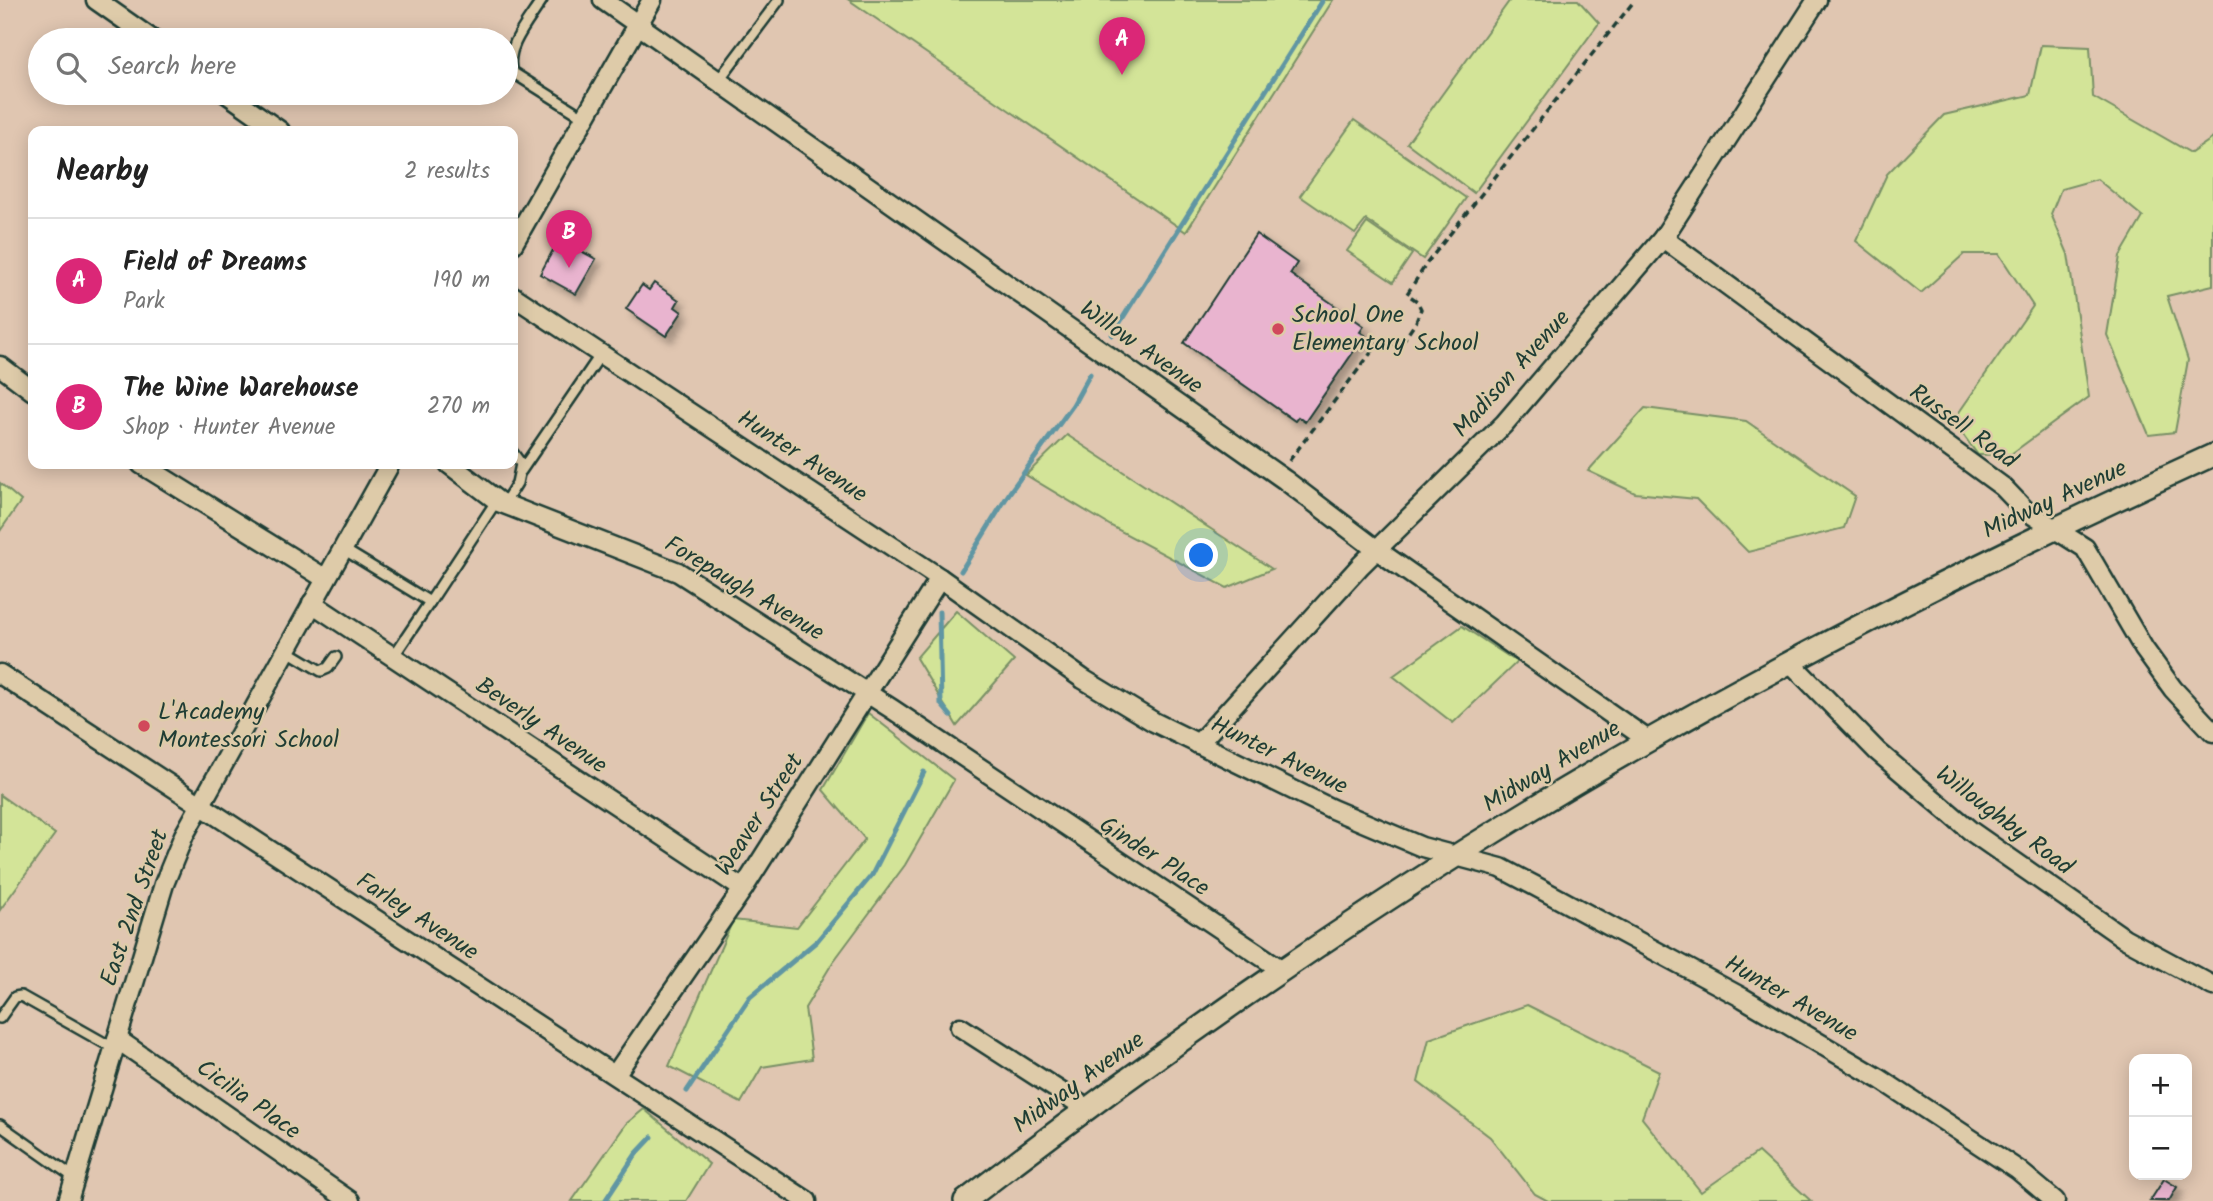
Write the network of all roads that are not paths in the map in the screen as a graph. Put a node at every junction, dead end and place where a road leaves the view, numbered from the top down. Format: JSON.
{"nodes":[{"id":1,"x":96,"y":0,"type":"edge"},
{"id":2,"x":542,"y":0,"type":"edge"},
{"id":3,"x":603,"y":0,"type":"edge"},
{"id":4,"x":653,"y":0,"type":"edge"},
{"id":5,"x":779,"y":0,"type":"edge"},
{"id":6,"x":1817,"y":0,"type":"edge"},
{"id":7,"x":638,"y":25,"type":"junction"},
{"id":8,"x":136,"y":28,"type":"edge"},
{"id":9,"x":518,"y":39,"type":"edge"},
{"id":10,"x":518,"y":76,"type":"edge"},
{"id":11,"x":718,"y":81,"type":"junction"},
{"id":12,"x":243,"y":105,"type":"edge"},
{"id":13,"x":585,"y":118,"type":"junction"},
{"id":14,"x":273,"y":126,"type":"edge"},
{"id":15,"x":518,"y":235,"type":"edge"},
{"id":16,"x":1663,"y":238,"type":"junction"},
{"id":17,"x":518,"y":299,"type":"edge"},
{"id":18,"x":601,"y":354,"type":"junction"},
{"id":19,"x":0,"y":366,"type":"edge"},
{"id":20,"x":28,"y":387,"type":"edge"},
{"id":21,"x":2213,"y":455,"type":"edge"},
{"id":22,"x":518,"y":460,"type":"edge"},
{"id":23,"x":149,"y":469,"type":"edge"},
{"id":24,"x":387,"y":469,"type":"edge"},
{"id":25,"x":456,"y":469,"type":"edge"},
{"id":26,"x":521,"y":471,"type":"junction"},
{"id":27,"x":501,"y":502,"type":"junction"},
{"id":28,"x":2054,"y":528,"type":"junction"},
{"id":29,"x":343,"y":549,"type":"junction"},
{"id":30,"x":1377,"y":550,"type":"junction"},
{"id":31,"x":940,"y":578,"type":"junction"},
{"id":32,"x":326,"y":579,"type":"junction"},
{"id":33,"x":430,"y":602,"type":"junction"},
{"id":34,"x":312,"y":603,"type":"junction"},
{"id":35,"x":286,"y":650,"type":"junction"},
{"id":36,"x":336,"y":657,"type":"dead end"},
{"id":37,"x":393,"y":657,"type":"junction"},
{"id":38,"x":1790,"y":662,"type":"junction"},
{"id":39,"x":0,"y":674,"type":"edge"},
{"id":40,"x":867,"y":693,"type":"junction"},
{"id":41,"x":2213,"y":732,"type":"edge"},
{"id":42,"x":1648,"y":740,"type":"junction"},
{"id":43,"x":1198,"y":744,"type":"junction"},
{"id":44,"x":1000,"y":784,"type":"joint"},
{"id":45,"x":200,"y":805,"type":"junction"},
{"id":46,"x":1455,"y":856,"type":"junction"},
{"id":47,"x":743,"y":889,"type":"junction"},
{"id":48,"x":1282,"y":970,"type":"junction"},
{"id":49,"x":2213,"y":986,"type":"edge"},
{"id":50,"x":0,"y":1018,"type":"edge"},
{"id":51,"x":960,"y":1027,"type":"dead end"},
{"id":52,"x":116,"y":1044,"type":"junction"},
{"id":53,"x":615,"y":1075,"type":"junction"},
{"id":54,"x":1086,"y":1108,"type":"junction"},
{"id":55,"x":0,"y":1125,"type":"edge"},
{"id":56,"x":75,"y":1178,"type":"junction"},
{"id":57,"x":68,"y":1201,"type":"edge"},
{"id":58,"x":350,"y":1201,"type":"edge"},
{"id":59,"x":807,"y":1201,"type":"edge"},
{"id":60,"x":965,"y":1201,"type":"edge"},
{"id":61,"x":2055,"y":1201,"type":"edge"}],
"edges":[{"from":1,"to":8,"type":"street"},
{"from":2,"to":9,"type":"lane"},
{"from":3,"to":7,"type":"street","name":"Willow Avenue"},
{"from":4,"to":7,"type":"street"},
{"from":5,"to":11,"type":"lane"},
{"from":6,"to":16,"type":"street","name":"Madison Avenue"},
{"from":7,"to":11,"type":"street","name":"Willow Avenue"},
{"from":7,"to":13,"type":"street"},
{"from":10,"to":13,"type":"lane"},
{"from":11,"to":30,"type":"street","name":"Willow Avenue"},
{"from":12,"to":14,"type":"street"},
{"from":13,"to":15,"type":"street"},
{"from":16,"to":28,"type":"street","name":"Russell Road"},
{"from":16,"to":30,"type":"street","name":"Madison Avenue"},
{"from":17,"to":18,"type":"street","name":"Hunter Avenue"},
{"from":18,"to":26,"type":"lane"},
{"from":18,"to":31,"type":"street","name":"Hunter Avenue"},
{"from":19,"to":20,"type":"street"},
{"from":21,"to":28,"type":"street","name":"Midway Avenue"},
{"from":22,"to":26,"type":"lane"},
{"from":23,"to":32,"type":"street"},
{"from":24,"to":29,"type":"street","name":"East 2nd Street"},
{"from":25,"to":27,"type":"street","name":"Forepaugh Avenue"},
{"from":26,"to":27,"type":"lane"},
{"from":27,"to":33,"type":"lane"},
{"from":27,"to":40,"type":"street","name":"Forepaugh Avenue"},
{"from":28,"to":38,"type":"street","name":"Midway Avenue"},
{"from":28,"to":41,"type":"street","name":"Russell Road"},
{"from":29,"to":32,"type":"street","name":"East 2nd Street"},
{"from":29,"to":33,"type":"lane"},
{"from":30,"to":42,"type":"street","name":"Willow Avenue"},
{"from":30,"to":43,"type":"street","name":"Madison Avenue"},
{"from":31,"to":40,"type":"street","name":"Weaver Street"},
{"from":31,"to":43,"type":"street","name":"Hunter Avenue"},
{"from":32,"to":34,"type":"street","name":"East 2nd Street"},
{"from":33,"to":37,"type":"lane"},
{"from":34,"to":35,"type":"street","name":"East 2nd Street"},
{"from":34,"to":37,"type":"street","name":"Beverly Avenue"},
{"from":35,"to":36,"type":"lane"},
{"from":35,"to":45,"type":"street","name":"East 2nd Street"},
{"from":37,"to":47,"type":"street","name":"Beverly Avenue"},
{"from":38,"to":42,"type":"street","name":"Midway Avenue"},
{"from":38,"to":49,"type":"street","name":"Willoughby Road"},
{"from":39,"to":45,"type":"street","name":"Farley Avenue"},
{"from":40,"to":44,"type":"street","name":"Forepaugh Avenue"},
{"from":40,"to":47,"type":"street","name":"Weaver Street"},
{"from":42,"to":46,"type":"street","name":"Midway Avenue"},
{"from":43,"to":46,"type":"street","name":"Hunter Avenue"},
{"from":44,"to":48,"type":"street","name":"Ginder Place"},
{"from":45,"to":52,"type":"street","name":"East 2nd Street"},
{"from":45,"to":53,"type":"street","name":"Farley Avenue"},
{"from":46,"to":48,"type":"street","name":"Midway Avenue"},
{"from":46,"to":61,"type":"street","name":"Hunter Avenue"},
{"from":47,"to":53,"type":"street","name":"Weaver Street"},
{"from":48,"to":54,"type":"street","name":"Midway Avenue"},
{"from":50,"to":52,"type":"lane"},
{"from":51,"to":54,"type":"street"},
{"from":52,"to":56,"type":"street","name":"East 2nd Street"},
{"from":52,"to":58,"type":"street","name":"Cicilia Place"},
{"from":53,"to":59,"type":"street","name":"Farley Avenue"},
{"from":54,"to":60,"type":"street","name":"Midway Avenue"},
{"from":55,"to":56,"type":"lane"},
{"from":56,"to":57,"type":"street","name":"East 2nd Street"}]}
